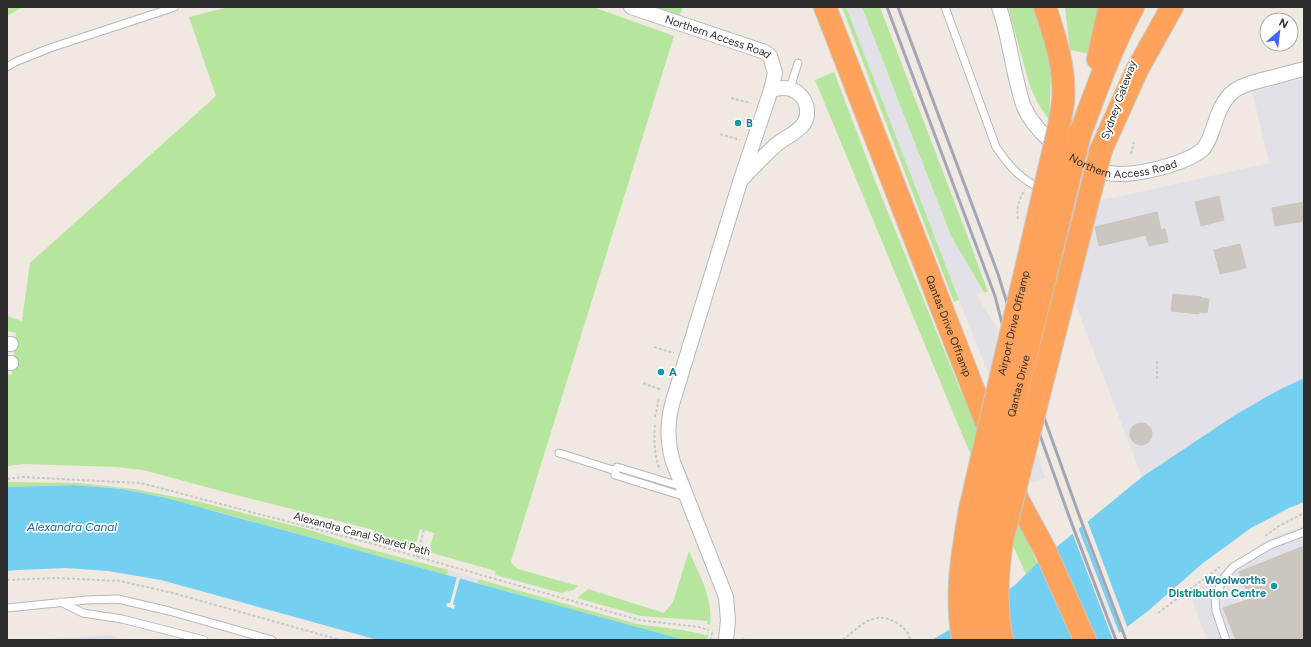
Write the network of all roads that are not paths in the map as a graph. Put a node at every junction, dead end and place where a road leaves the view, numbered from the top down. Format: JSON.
{"nodes":[{"id":1,"x":175,"y":7,"type":"edge"},
{"id":2,"x":631,"y":7,"type":"edge"},
{"id":3,"x":825,"y":7,"type":"edge"},
{"id":4,"x":945,"y":7,"type":"edge"},
{"id":5,"x":999,"y":7,"type":"edge"},
{"id":6,"x":1045,"y":7,"type":"edge"},
{"id":7,"x":1111,"y":7,"type":"edge"},
{"id":8,"x":1133,"y":7,"type":"edge"},
{"id":9,"x":1159,"y":7,"type":"edge"},
{"id":10,"x":1172,"y":7,"type":"edge"},
{"id":11,"x":798,"y":63,"type":"dead end"},
{"id":12,"x":7,"y":67,"type":"edge"},
{"id":13,"x":1304,"y":69,"type":"edge"},
{"id":14,"x":790,"y":88,"type":"junction"},
{"id":15,"x":771,"y":90,"type":"junction"},
{"id":16,"x":1080,"y":134,"type":"junction"},
{"id":17,"x":1101,"y":150,"type":"junction"},
{"id":18,"x":1105,"y":173,"type":"junction"},
{"id":19,"x":741,"y":179,"type":"junction"},
{"id":20,"x":1081,"y":194,"type":"dead end"},
{"id":21,"x":1071,"y":197,"type":"dead end"},
{"id":22,"x":559,"y":453,"type":"dead end"},
{"id":23,"x":616,"y":471,"type":"junction"},
{"id":24,"x":685,"y":492,"type":"junction"},
{"id":25,"x":1304,"y":532,"type":"edge"},
{"id":26,"x":60,"y":602,"type":"junction"},
{"id":27,"x":7,"y":608,"type":"edge"},
{"id":28,"x":204,"y":640,"type":"edge"},
{"id":29,"x":272,"y":640,"type":"edge"},
{"id":30,"x":726,"y":640,"type":"edge"},
{"id":31,"x":963,"y":640,"type":"edge"},
{"id":32,"x":981,"y":640,"type":"edge"},
{"id":33,"x":1002,"y":640,"type":"edge"},
{"id":34,"x":1085,"y":640,"type":"edge"},
{"id":35,"x":1226,"y":640,"type":"edge"}],
"edges":[{"from":1,"to":12,"type":"lane"},
{"from":2,"to":15,"type":"street","name":"Northern Access Road"},
{"from":3,"to":34,"type":"highway","name":"Qantas Drive Offramp"},
{"from":4,"to":21,"type":"lane"},
{"from":5,"to":18,"type":"street","name":"Northern Access Road"},
{"from":6,"to":31,"type":"highway","name":"Airport Drive Offramp","bridge":true},
{"from":7,"to":16,"type":"highway"},
{"from":8,"to":16,"type":"highway"},
{"from":9,"to":17,"type":"highway","name":"Sydney Gateway"},
{"from":10,"to":17,"type":"highway"},
{"from":11,"to":14,"type":"lane"},
{"from":13,"to":18,"type":"street","name":"Northern Access Road"},
{"from":14,"to":15,"type":"street"},
{"from":14,"to":19,"type":"street"},
{"from":15,"to":19,"type":"street","name":"Northern Access Road"},
{"from":16,"to":32,"type":"highway","name":"Qantas Drive","bridge":true},
{"from":17,"to":33,"type":"highway","name":"Qantas Drive","bridge":true},
{"from":18,"to":20,"type":"lane"},
{"from":19,"to":24,"type":"street","name":"Northern Access Road"},
{"from":22,"to":23,"type":"lane"},
{"from":23,"to":24,"type":"lane"},
{"from":23,"to":24,"type":"lane"},
{"from":24,"to":30,"type":"street","name":"Northern Access Road"},
{"from":25,"to":35,"type":"lane"},
{"from":26,"to":27,"type":"lane"},
{"from":26,"to":28,"type":"lane"},
{"from":26,"to":29,"type":"lane"}]}
